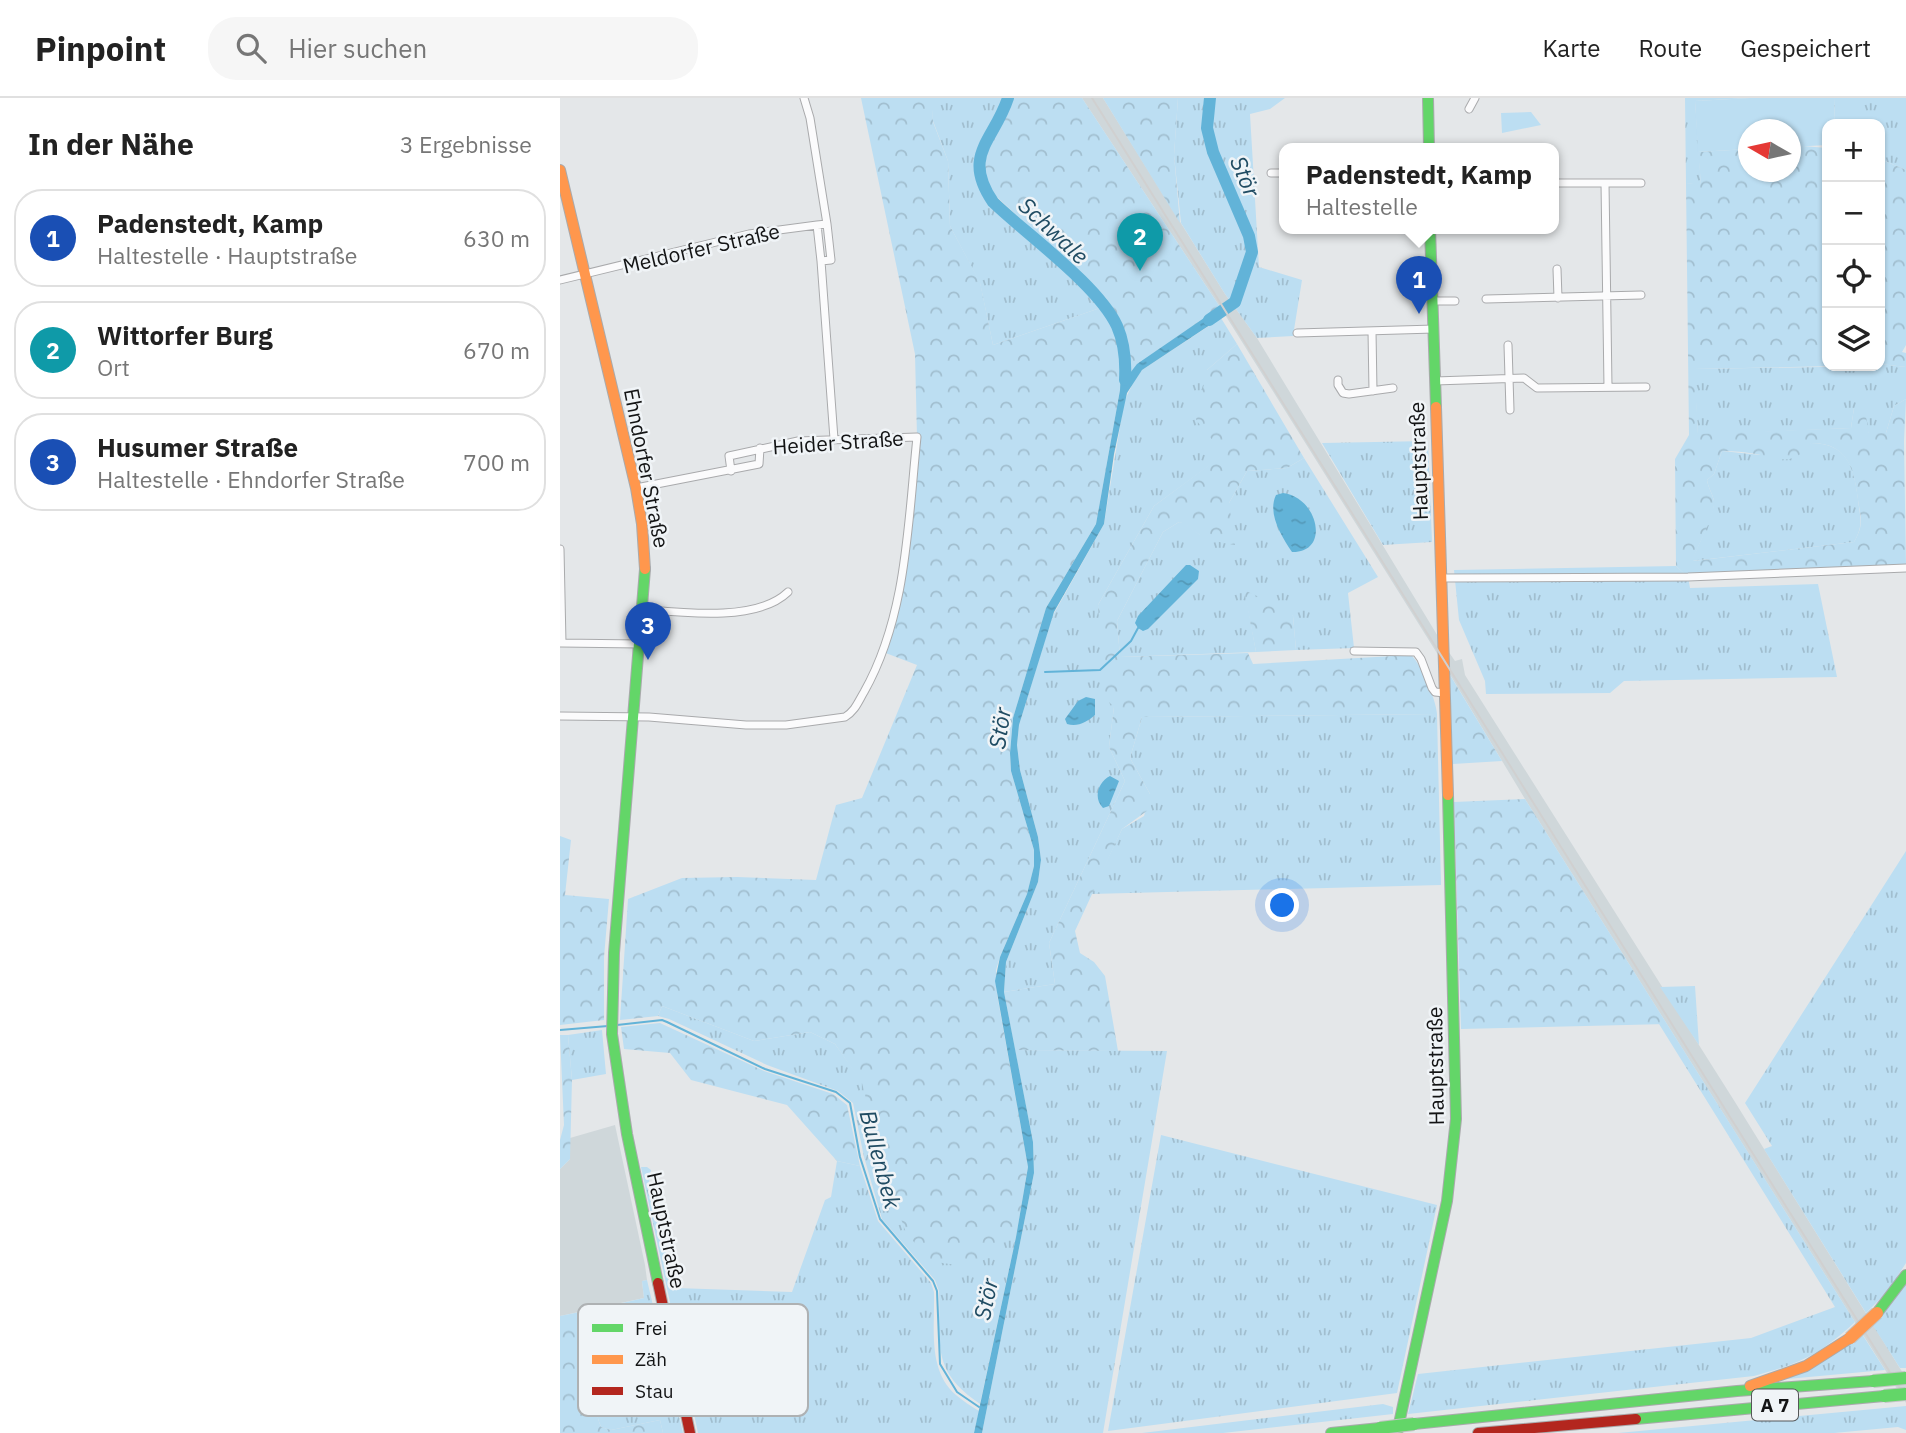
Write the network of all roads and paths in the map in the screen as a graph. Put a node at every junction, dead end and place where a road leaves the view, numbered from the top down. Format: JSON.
{"nodes":[{"id":1,"x":804,"y":98,"type":"edge"},
{"id":2,"x":1428,"y":98,"type":"edge"},
{"id":3,"x":1475,"y":98,"type":"edge"},
{"id":4,"x":1469,"y":109,"type":"dead end"},
{"id":5,"x":1429,"y":143,"type":"edge"},
{"id":6,"x":560,"y":170,"type":"edge"},
{"id":7,"x":1271,"y":173,"type":"dead end"},
{"id":8,"x":1279,"y":173,"type":"edge"},
{"id":9,"x":1559,"y":183,"type":"edge"},
{"id":10,"x":1605,"y":183,"type":"junction"},
{"id":11,"x":1641,"y":183,"type":"dead end"},
{"id":12,"x":827,"y":224,"type":"junction"},
{"id":13,"x":817,"y":225,"type":"junction"},
{"id":14,"x":1430,"y":234,"type":"edge"},
{"id":15,"x":821,"y":261,"type":"junction"},
{"id":16,"x":1557,"y":269,"type":"dead end"},
{"id":17,"x":585,"y":275,"type":"junction"},
{"id":18,"x":560,"y":279,"type":"edge"},
{"id":19,"x":1642,"y":295,"type":"dead end"},
{"id":20,"x":1607,"y":296,"type":"junction"},
{"id":21,"x":1558,"y":298,"type":"junction"},
{"id":22,"x":1486,"y":299,"type":"dead end"},
{"id":23,"x":1455,"y":300,"type":"dead end"},
{"id":24,"x":1433,"y":301,"type":"junction"},
{"id":25,"x":1434,"y":329,"type":"junction"},
{"id":26,"x":1372,"y":331,"type":"junction"},
{"id":27,"x":1297,"y":333,"type":"dead end"},
{"id":28,"x":1508,"y":345,"type":"dead end"},
{"id":29,"x":1509,"y":379,"type":"junction"},
{"id":30,"x":1338,"y":380,"type":"dead end"},
{"id":31,"x":1435,"y":380,"type":"junction"},
{"id":32,"x":1608,"y":387,"type":"junction"},
{"id":33,"x":1646,"y":387,"type":"dead end"},
{"id":34,"x":1393,"y":388,"type":"dead end"},
{"id":35,"x":1373,"y":391,"type":"junction"},
{"id":36,"x":1510,"y":410,"type":"dead end"},
{"id":37,"x":834,"y":439,"type":"junction"},
{"id":38,"x":760,"y":448,"type":"junction"},
{"id":39,"x":732,"y":471,"type":"junction"},
{"id":40,"x":635,"y":488,"type":"junction"},
{"id":41,"x":560,"y":549,"type":"edge"},
{"id":42,"x":1906,"y":568,"type":"edge"},
{"id":43,"x":1441,"y":578,"type":"junction"},
{"id":44,"x":788,"y":592,"type":"dead end"},
{"id":45,"x":561,"y":607,"type":"edge"},
{"id":46,"x":643,"y":610,"type":"junction"},
{"id":47,"x":561,"y":643,"type":"edge"},
{"id":48,"x":640,"y":644,"type":"junction"},
{"id":49,"x":1354,"y":651,"type":"dead end"},
{"id":50,"x":1445,"y":693,"type":"junction"},
{"id":51,"x":560,"y":716,"type":"edge"},
{"id":52,"x":635,"y":717,"type":"junction"},
{"id":53,"x":612,"y":1014,"type":"joint"},
{"id":54,"x":1906,"y":1275,"type":"edge"},
{"id":55,"x":663,"y":1304,"type":"edge"},
{"id":56,"x":1906,"y":1378,"type":"edge"},
{"id":57,"x":1737,"y":1391,"type":"junction"},
{"id":58,"x":1906,"y":1394,"type":"edge"},
{"id":59,"x":1331,"y":1433,"type":"edge"},
{"id":60,"x":1397,"y":1433,"type":"edge"},
{"id":61,"x":1478,"y":1433,"type":"edge"}],
"edges":[{"from":1,"to":12,"type":"street"},
{"from":2,"to":5,"type":"main road"},
{"from":3,"to":4,"type":"street"},
{"from":6,"to":17,"type":"main road","name":"Ehndorfer Straße"},
{"from":7,"to":8,"type":"street"},
{"from":9,"to":10,"type":"street"},
{"from":10,"to":11,"type":"street"},
{"from":10,"to":20,"type":"street"},
{"from":12,"to":13,"type":"street","name":"Meldorfer Straße"},
{"from":12,"to":15,"type":"street"},
{"from":13,"to":15,"type":"street"},
{"from":13,"to":17,"type":"street","name":"Meldorfer Straße"},
{"from":14,"to":24,"type":"main road","name":"Hauptstraße"},
{"from":15,"to":37,"type":"street"},
{"from":16,"to":21,"type":"street"},
{"from":17,"to":18,"type":"street","name":"Meldorfer Straße"},
{"from":17,"to":40,"type":"main road","name":"Ehndorfer Straße"},
{"from":19,"to":20,"type":"street"},
{"from":20,"to":21,"type":"street"},
{"from":20,"to":32,"type":"street"},
{"from":21,"to":22,"type":"street"},
{"from":23,"to":24,"type":"street"},
{"from":24,"to":25,"type":"main road","name":"Hauptstraße"},
{"from":25,"to":26,"type":"street"},
{"from":25,"to":31,"type":"main road","name":"Hauptstraße"},
{"from":26,"to":27,"type":"street"},
{"from":26,"to":35,"type":"street"},
{"from":28,"to":29,"type":"street"},
{"from":29,"to":31,"type":"street"},
{"from":29,"to":32,"type":"street"},
{"from":29,"to":36,"type":"street"},
{"from":30,"to":35,"type":"street"},
{"from":31,"to":43,"type":"main road","name":"Hauptstraße"},
{"from":32,"to":33,"type":"street"},
{"from":34,"to":35,"type":"street"},
{"from":37,"to":38,"type":"street","name":"Heider Straße"},
{"from":37,"to":52,"type":"street","name":"Heider Straße"},
{"from":38,"to":39,"type":"street","name":"Heider Straße"},
{"from":38,"to":39,"type":"street","name":"Heider Straße"},
{"from":39,"to":40,"type":"street","name":"Heider Straße"},
{"from":40,"to":46,"type":"main road","name":"Ehndorfer Straße"},
{"from":41,"to":45,"type":"street"},
{"from":42,"to":43,"type":"street"},
{"from":43,"to":50,"type":"main road","name":"Hauptstraße"},
{"from":44,"to":46,"type":"street"},
{"from":45,"to":47,"type":"street"},
{"from":46,"to":48,"type":"main road","name":"Ehndorfer Straße"},
{"from":47,"to":48,"type":"street"},
{"from":48,"to":52,"type":"main road","name":"Ehndorfer Straße"},
{"from":49,"to":50,"type":"street"},
{"from":50,"to":60,"type":"main road","name":"Hauptstraße"},
{"from":51,"to":52,"type":"street"},
{"from":52,"to":53,"type":"main road","name":"Ehndorfer Straße"},
{"from":53,"to":55,"type":"main road","name":"Hauptstraße"},
{"from":54,"to":57,"type":"main road","bridge":true},
{"from":56,"to":57,"type":"main road","number":"A 7","bridge":true},
{"from":57,"to":59,"type":"main road","number":"A 7","bridge":true},
{"from":58,"to":61,"type":"main road","number":"A 7","bridge":true}]}
